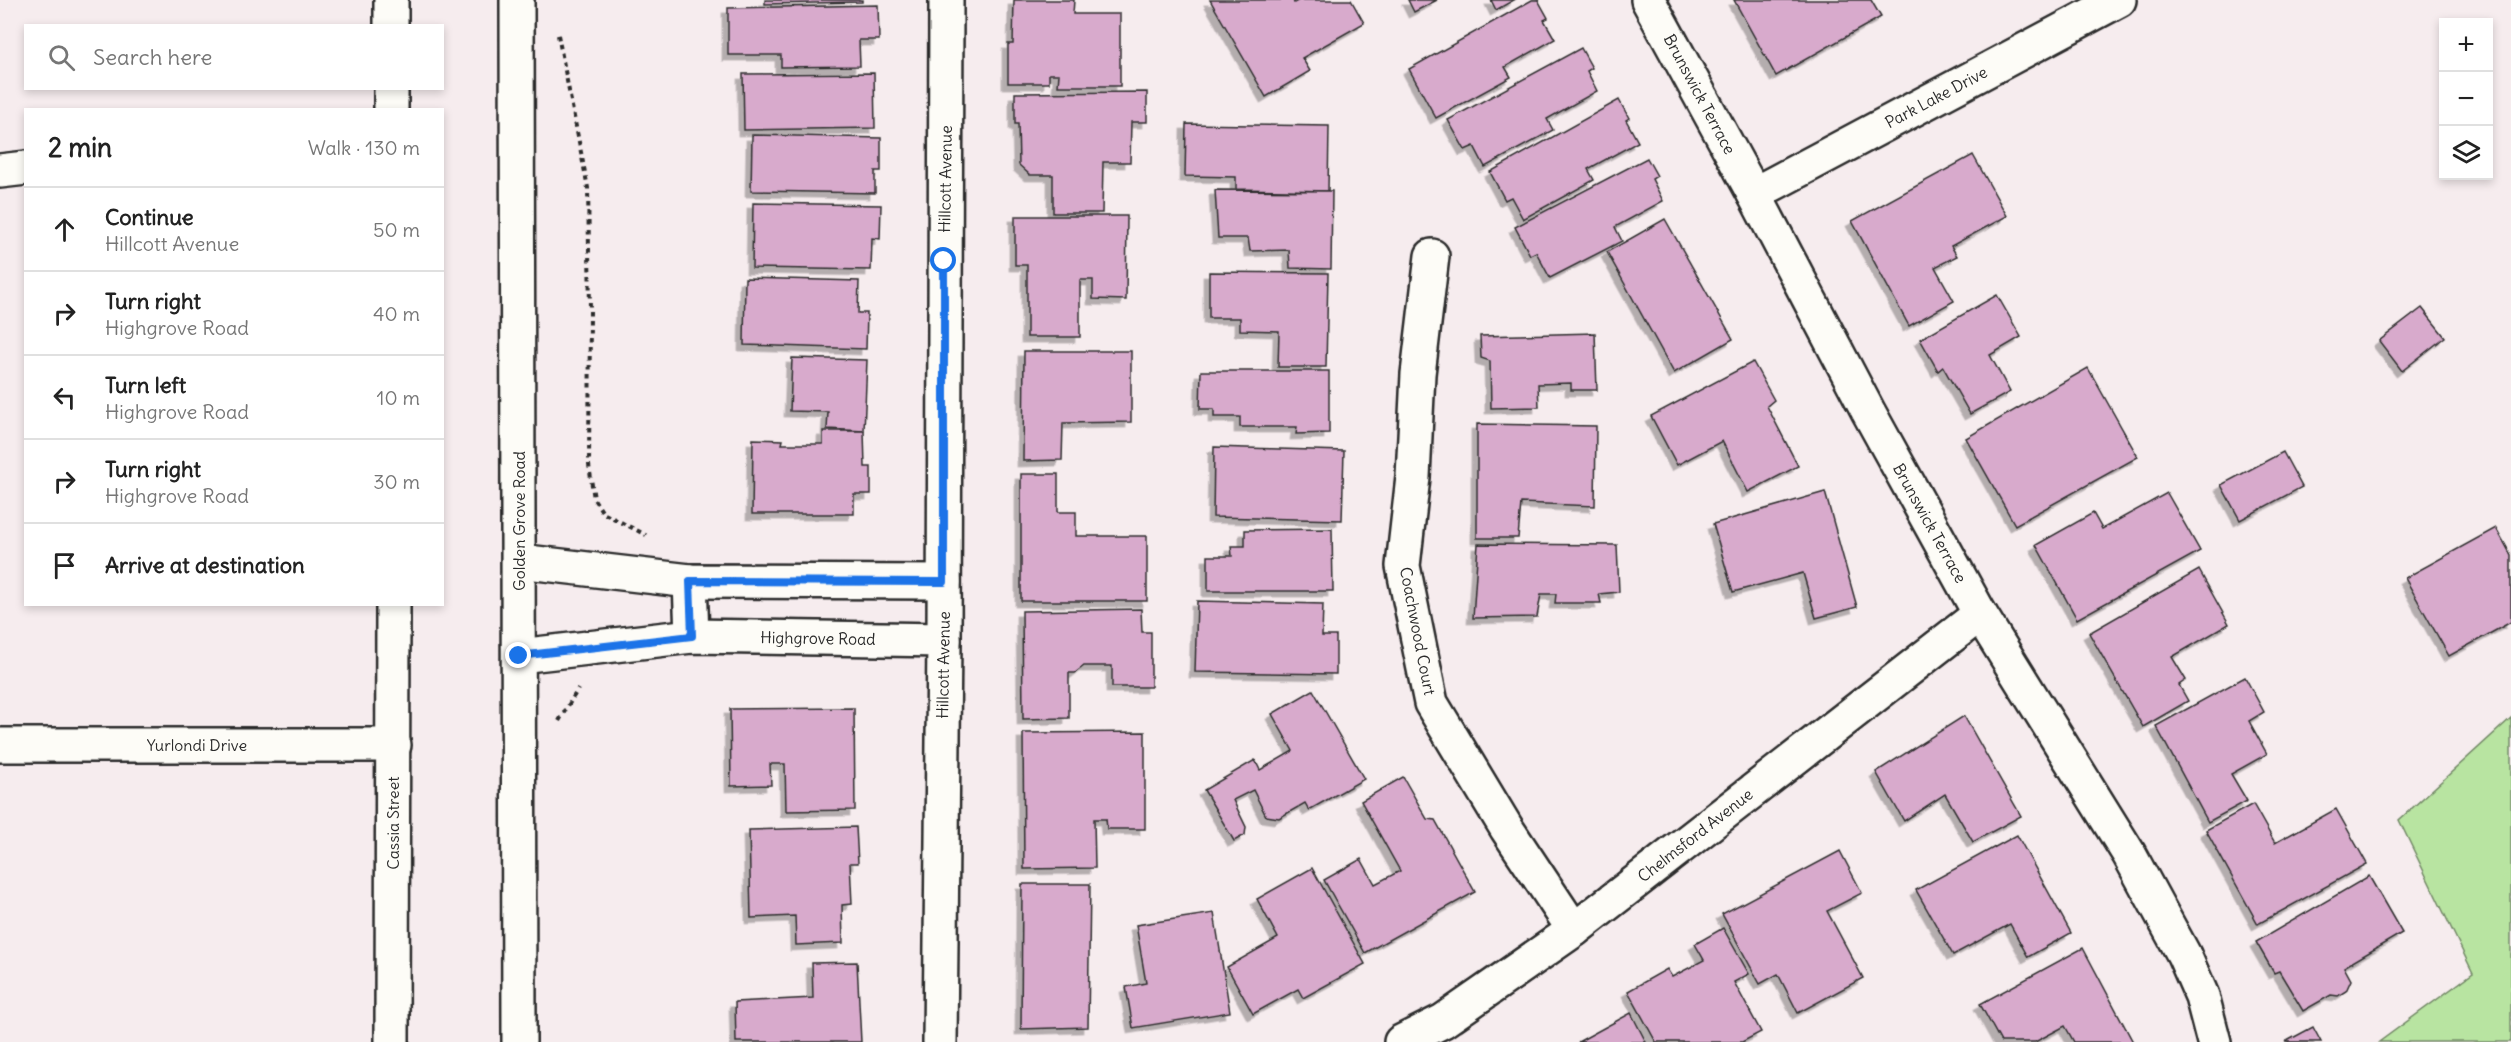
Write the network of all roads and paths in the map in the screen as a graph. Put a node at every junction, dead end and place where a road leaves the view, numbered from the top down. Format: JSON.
{"nodes":[{"id":1,"x":391,"y":0,"type":"edge"},
{"id":2,"x":517,"y":0,"type":"edge"},
{"id":3,"x":946,"y":0,"type":"edge"},
{"id":4,"x":1648,"y":0,"type":"edge"},
{"id":5,"x":2119,"y":0,"type":"edge"},
{"id":6,"x":391,"y":24,"type":"edge"},
{"id":7,"x":556,"y":24,"type":"dead end"},
{"id":8,"x":391,"y":90,"type":"edge"},
{"id":9,"x":391,"y":108,"type":"edge"},
{"id":10,"x":24,"y":168,"type":"edge"},
{"id":11,"x":0,"y":171,"type":"edge"},
{"id":12,"x":1754,"y":194,"type":"junction"},
{"id":13,"x":1432,"y":256,"type":"dead end"},
{"id":14,"x":657,"y":540,"type":"dead end"},
{"id":15,"x":519,"y":561,"type":"junction"},
{"id":16,"x":690,"y":581,"type":"junction"},
{"id":17,"x":944,"y":582,"type":"junction"},
{"id":18,"x":393,"y":606,"type":"edge"},
{"id":19,"x":1980,"y":614,"type":"junction"},
{"id":20,"x":692,"y":636,"type":"junction"},
{"id":21,"x":944,"y":640,"type":"junction"},
{"id":22,"x":519,"y":656,"type":"junction"},
{"id":23,"x":583,"y":679,"type":"dead end"},
{"id":24,"x":557,"y":726,"type":"dead end"},
{"id":25,"x":0,"y":745,"type":"edge"},
{"id":26,"x":394,"y":745,"type":"junction"},
{"id":27,"x":1574,"y":930,"type":"junction"},
{"id":28,"x":392,"y":1042,"type":"edge"},
{"id":29,"x":519,"y":1042,"type":"edge"},
{"id":30,"x":940,"y":1042,"type":"edge"},
{"id":31,"x":1401,"y":1042,"type":"edge"},
{"id":32,"x":2214,"y":1042,"type":"edge"}],
"edges":[{"from":1,"to":6,"type":"street"},
{"from":2,"to":15,"type":"street","name":"Golden Grove Road"},
{"from":3,"to":17,"type":"street","name":"Hillcott Avenue"},
{"from":4,"to":12,"type":"street","name":"Brunswick Terrace"},
{"from":5,"to":12,"type":"street","name":"Park Lake Drive"},
{"from":7,"to":14,"type":"path"},
{"from":8,"to":9,"type":"street"},
{"from":10,"to":11,"type":"street"},
{"from":12,"to":19,"type":"street","name":"Brunswick Terrace"},
{"from":13,"to":27,"type":"street","name":"Coachwood Court"},
{"from":15,"to":16,"type":"street"},
{"from":15,"to":22,"type":"street","name":"Golden Grove Road"},
{"from":16,"to":17,"type":"street"},
{"from":16,"to":20,"type":"street"},
{"from":17,"to":21,"type":"street","name":"Hillcott Avenue"},
{"from":18,"to":26,"type":"street","name":"Cassia Street"},
{"from":19,"to":27,"type":"street","name":"Chelmsford Avenue"},
{"from":19,"to":32,"type":"street","name":"Brunswick Terrace"},
{"from":20,"to":21,"type":"street","name":"Highgrove Road"},
{"from":20,"to":22,"type":"street","name":"Highgrove Road"},
{"from":21,"to":30,"type":"street","name":"Hillcott Avenue"},
{"from":22,"to":29,"type":"street","name":"Golden Grove Road"},
{"from":23,"to":24,"type":"path"},
{"from":25,"to":26,"type":"street","name":"Yurlondi Drive"},
{"from":26,"to":28,"type":"street","name":"Cassia Street"},
{"from":27,"to":31,"type":"street","name":"Chelmsford Avenue"}]}
